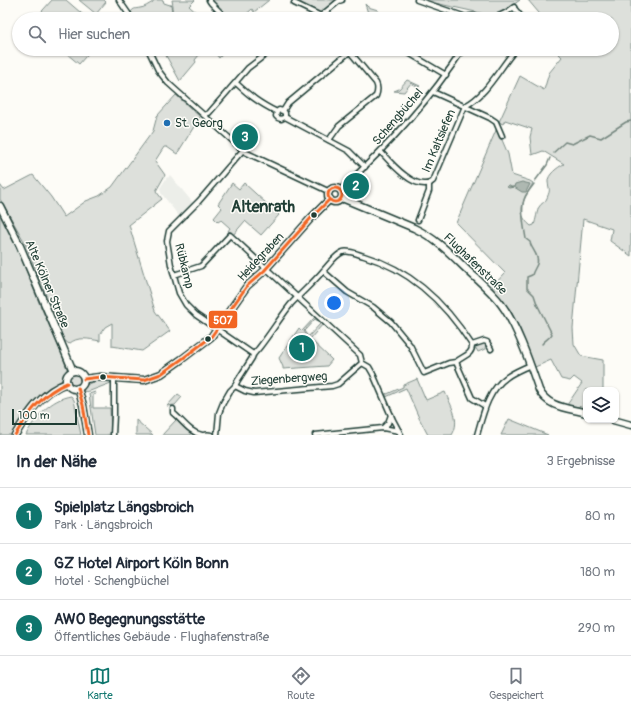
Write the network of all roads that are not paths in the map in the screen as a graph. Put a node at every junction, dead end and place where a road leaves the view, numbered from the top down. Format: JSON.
{"nodes":[{"id":1,"x":120,"y":0,"type":"edge"},
{"id":2,"x":210,"y":0,"type":"edge"},
{"id":3,"x":342,"y":0,"type":"edge"},
{"id":4,"x":417,"y":0,"type":"edge"},
{"id":5,"x":294,"y":2,"type":"dead end"},
{"id":6,"x":128,"y":12,"type":"edge"},
{"id":7,"x":220,"y":12,"type":"edge"},
{"id":8,"x":310,"y":12,"type":"edge"},
{"id":9,"x":326,"y":12,"type":"edge"},
{"id":10,"x":450,"y":12,"type":"edge"},
{"id":11,"x":507,"y":12,"type":"edge"},
{"id":12,"x":518,"y":12,"type":"edge"},
{"id":13,"x":151,"y":56,"type":"edge"},
{"id":14,"x":264,"y":56,"type":"edge"},
{"id":15,"x":345,"y":56,"type":"edge"},
{"id":16,"x":356,"y":56,"type":"edge"},
{"id":17,"x":414,"y":56,"type":"edge"},
{"id":18,"x":459,"y":56,"type":"edge"},
{"id":19,"x":511,"y":56,"type":"edge"},
{"id":20,"x":446,"y":75,"type":"junction"},
{"id":21,"x":236,"y":83,"type":"junction"},
{"id":22,"x":433,"y":92,"type":"junction"},
{"id":23,"x":465,"y":106,"type":"junction"},
{"id":24,"x":283,"y":110,"type":"junction"},
{"id":25,"x":277,"y":112,"type":"junction"},
{"id":26,"x":204,"y":116,"type":"junction"},
{"id":27,"x":285,"y":117,"type":"junction"},
{"id":28,"x":502,"y":136,"type":"dead end"},
{"id":29,"x":329,"y":140,"type":"junction"},
{"id":30,"x":243,"y":150,"type":"junction"},
{"id":31,"x":380,"y":152,"type":"junction"},
{"id":32,"x":365,"y":167,"type":"junction"},
{"id":33,"x":430,"y":183,"type":"junction"},
{"id":34,"x":340,"y":190,"type":"junction"},
{"id":35,"x":330,"y":192,"type":"junction"},
{"id":36,"x":342,"y":198,"type":"junction"},
{"id":37,"x":330,"y":199,"type":"junction"},
{"id":38,"x":0,"y":206,"type":"edge"},
{"id":39,"x":418,"y":220,"type":"dead end"},
{"id":40,"x":266,"y":268,"type":"junction"},
{"id":41,"x":323,"y":271,"type":"junction"},
{"id":42,"x":174,"y":275,"type":"junction"},
{"id":43,"x":297,"y":298,"type":"junction"},
{"id":44,"x":216,"y":328,"type":"junction"},
{"id":45,"x":472,"y":345,"type":"junction"},
{"id":46,"x":491,"y":349,"type":"dead end"},
{"id":47,"x":253,"y":354,"type":"junction"},
{"id":48,"x":456,"y":362,"type":"junction"},
{"id":49,"x":362,"y":363,"type":"junction"},
{"id":50,"x":530,"y":365,"type":"junction"},
{"id":51,"x":73,"y":371,"type":"junction"},
{"id":52,"x":114,"y":378,"type":"junction"},
{"id":53,"x":84,"y":379,"type":"junction"},
{"id":54,"x":67,"y":384,"type":"junction"},
{"id":55,"x":235,"y":386,"type":"junction"},
{"id":56,"x":78,"y":388,"type":"junction"},
{"id":57,"x":485,"y":406,"type":"junction"},
{"id":58,"x":173,"y":409,"type":"dead end"},
{"id":59,"x":583,"y":412,"type":"edge"},
{"id":60,"x":391,"y":415,"type":"junction"},
{"id":61,"x":619,"y":422,"type":"edge"},
{"id":62,"x":631,"y":425,"type":"edge"},
{"id":63,"x":383,"y":428,"type":"junction"},
{"id":64,"x":400,"y":433,"type":"edge"},
{"id":65,"x":15,"y":435,"type":"edge"},
{"id":66,"x":88,"y":435,"type":"edge"},
{"id":67,"x":113,"y":435,"type":"edge"},
{"id":68,"x":211,"y":435,"type":"edge"},
{"id":69,"x":217,"y":435,"type":"edge"},
{"id":70,"x":315,"y":435,"type":"edge"},
{"id":71,"x":477,"y":435,"type":"edge"}],
"edges":[{"from":1,"to":6,"type":"street"},
{"from":2,"to":7,"type":"street"},
{"from":3,"to":9,"type":"street"},
{"from":4,"to":10,"type":"street"},
{"from":5,"to":8,"type":"street"},
{"from":11,"to":12,"type":"street"},
{"from":13,"to":26,"type":"street"},
{"from":14,"to":21,"type":"street"},
{"from":15,"to":24,"type":"street"},
{"from":16,"to":29,"type":"street"},
{"from":17,"to":20,"type":"street"},
{"from":18,"to":20,"type":"street","name":"Schengbüchel"},
{"from":19,"to":23,"type":"street"},
{"from":20,"to":22,"type":"street","name":"Schengbüchel"},
{"from":21,"to":25,"type":"street"},
{"from":21,"to":26,"type":"street"},
{"from":22,"to":23,"type":"street"},
{"from":22,"to":31,"type":"street","name":"Schengbüchel"},
{"from":23,"to":28,"type":"street"},
{"from":23,"to":33,"type":"street","name":"Im Kaltsiefen"},
{"from":24,"to":25,"type":"street"},
{"from":24,"to":27,"type":"street"},
{"from":25,"to":27,"type":"street"},
{"from":26,"to":30,"type":"street"},
{"from":27,"to":29,"type":"street"},
{"from":29,"to":32,"type":"street"},
{"from":30,"to":35,"type":"street"},
{"from":30,"to":42,"type":"street","name":"Rübkamp"},
{"from":31,"to":32,"type":"street","name":"Schengbüchel"},
{"from":31,"to":33,"type":"street","name":"Im Kaltsiefen"},
{"from":32,"to":34,"type":"street","name":"Schengbüchel"},
{"from":33,"to":39,"type":"street","name":"Im Kaltsiefen"},
{"from":34,"to":35,"type":"main road"},
{"from":34,"to":36,"type":"main road"},
{"from":35,"to":37,"type":"main road"},
{"from":36,"to":37,"type":"main road"},
{"from":36,"to":50,"type":"main road","name":"Flughafenstraße"},
{"from":37,"to":40,"type":"main road","name":"Heidegraben"},
{"from":38,"to":51,"type":"main road","name":"Alte Kölner Straße"},
{"from":40,"to":42,"type":"street"},
{"from":40,"to":43,"type":"street"},
{"from":40,"to":44,"type":"main road","name":"Heidegraben"},
{"from":41,"to":43,"type":"street"},
{"from":41,"to":45,"type":"street"},
{"from":41,"to":48,"type":"street"},
{"from":42,"to":44,"type":"street","name":"Rübkamp"},
{"from":43,"to":47,"type":"street"},
{"from":43,"to":49,"type":"street"},
{"from":44,"to":47,"type":"street","name":"Rübkamp"},
{"from":44,"to":52,"type":"main road","name":"Heidegraben"},
{"from":45,"to":46,"type":"street"},
{"from":45,"to":48,"type":"street"},
{"from":47,"to":55,"type":"street"},
{"from":48,"to":57,"type":"street"},
{"from":49,"to":55,"type":"street","name":"Ziegenbergweg"},
{"from":49,"to":60,"type":"street"},
{"from":50,"to":57,"type":"street"},
{"from":50,"to":59,"type":"main road","name":"Flughafenstraße"},
{"from":51,"to":53,"type":"main road"},
{"from":51,"to":54,"type":"main road"},
{"from":52,"to":53,"type":"main road","name":"Heidegraben"},
{"from":52,"to":67,"type":"street"},
{"from":53,"to":56,"type":"main road"},
{"from":54,"to":56,"type":"main road"},
{"from":54,"to":65,"type":"main road"},
{"from":55,"to":69,"type":"street"},
{"from":56,"to":66,"type":"main road"},
{"from":57,"to":71,"type":"street"},
{"from":58,"to":68,"type":"street"},
{"from":60,"to":63,"type":"street"},
{"from":60,"to":64,"type":"street"},
{"from":61,"to":62,"type":"main road"},
{"from":63,"to":64,"type":"street"},
{"from":63,"to":70,"type":"street"}]}
